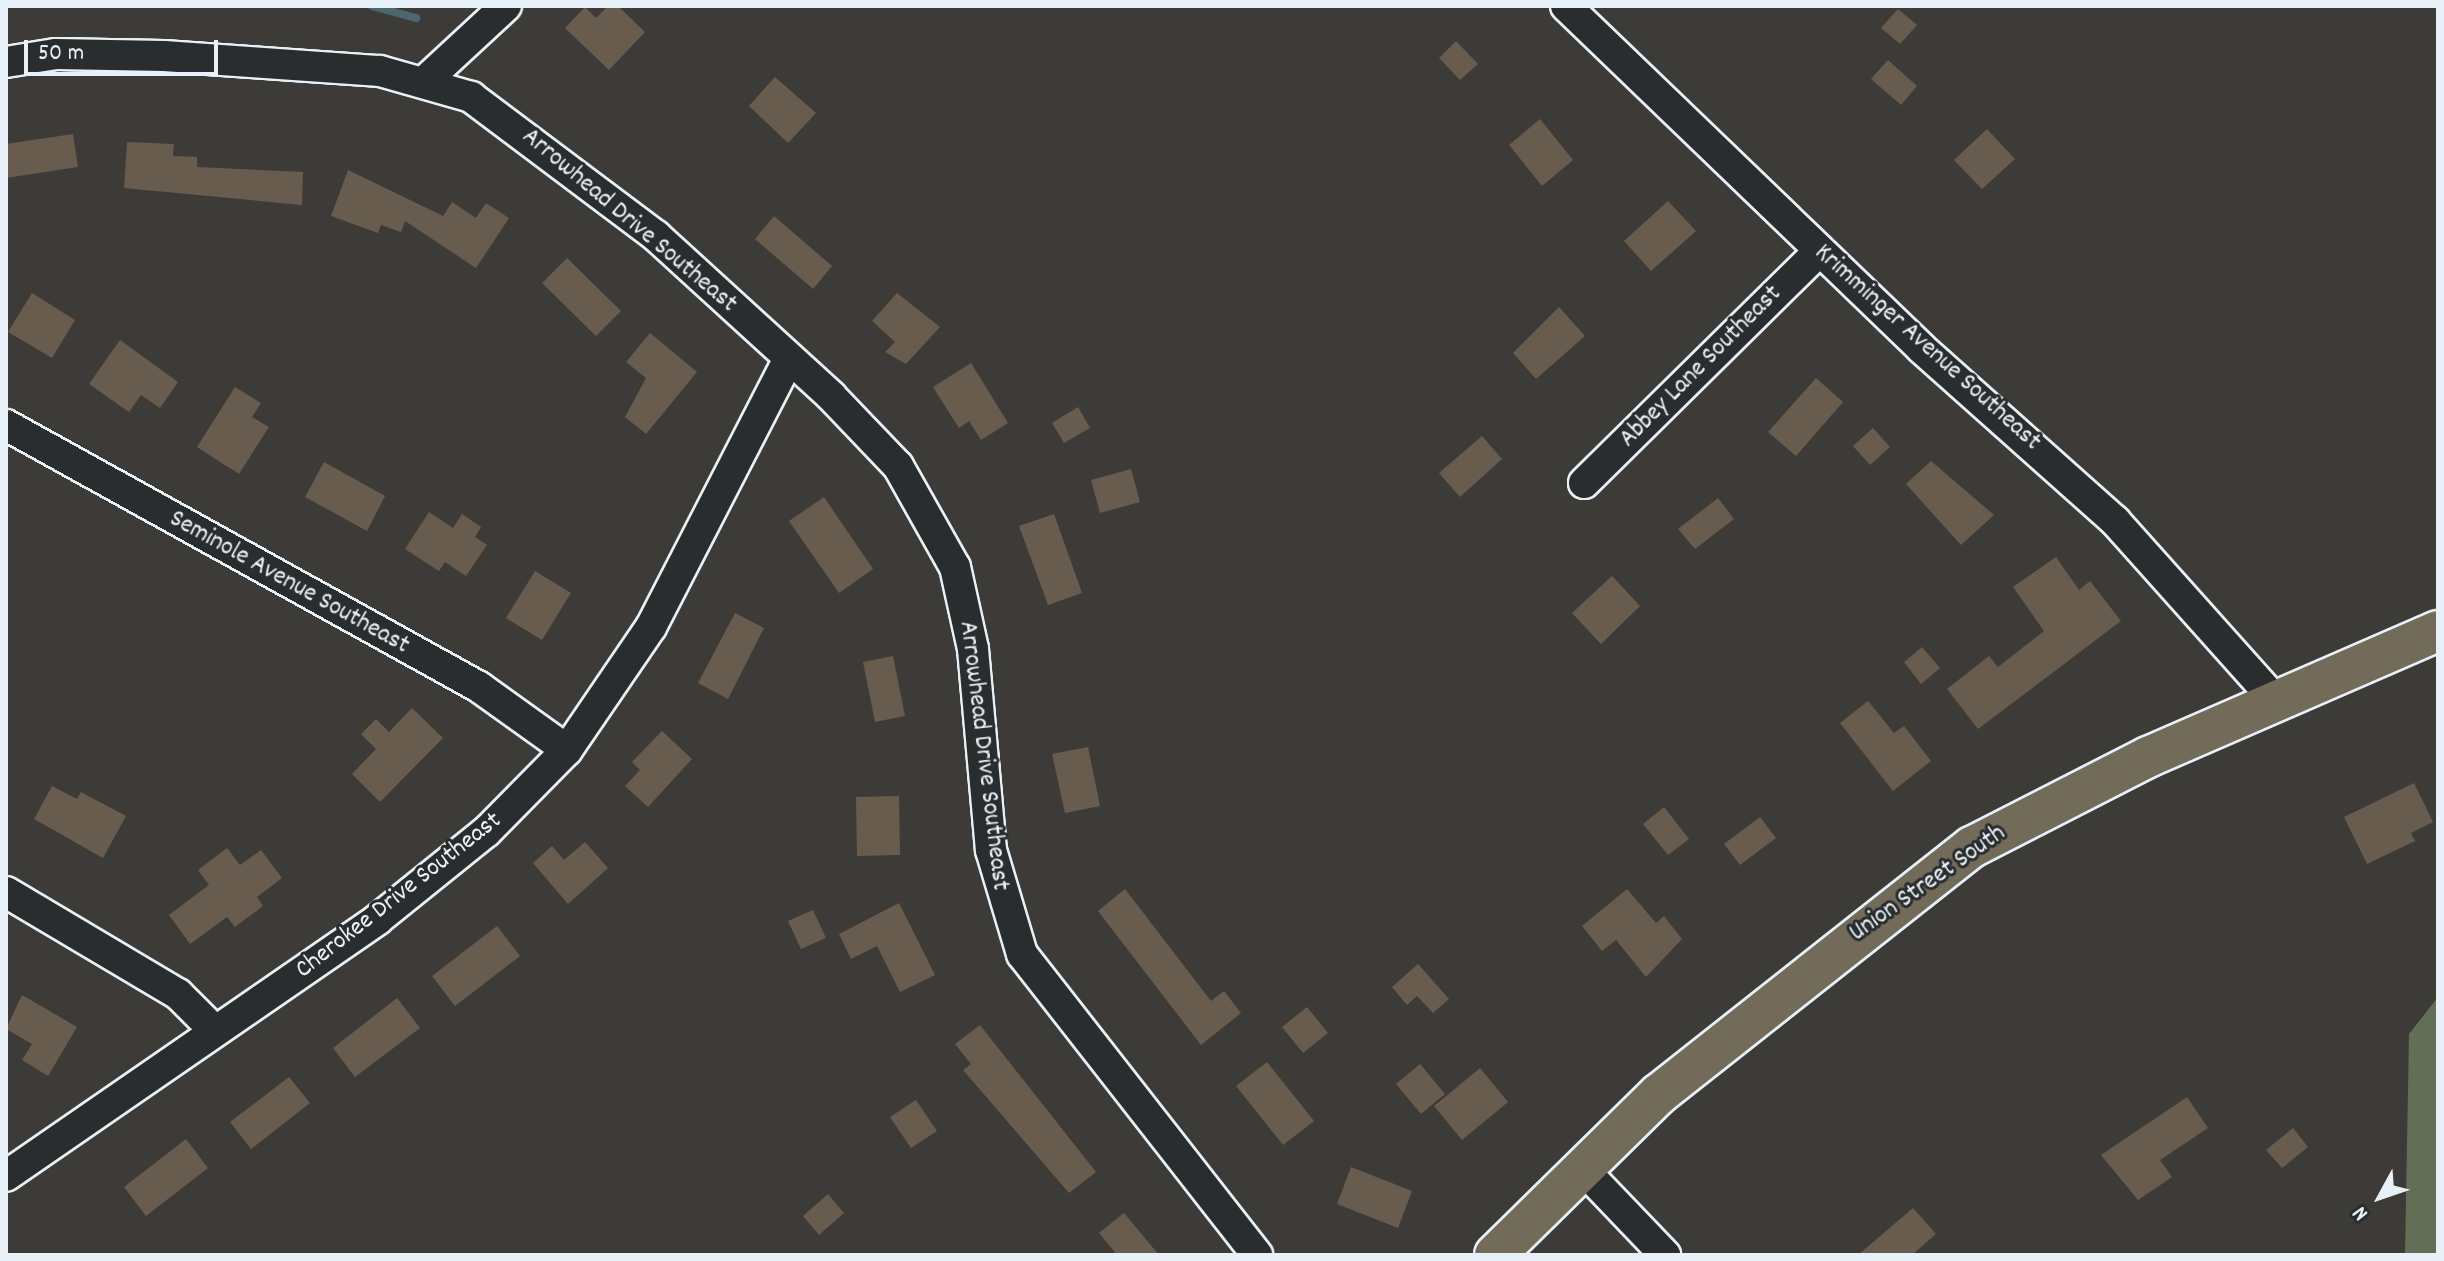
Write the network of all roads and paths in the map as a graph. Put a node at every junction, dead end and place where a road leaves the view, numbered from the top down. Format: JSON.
{"nodes":[{"id":1,"x":506,"y":6,"type":"edge"},
{"id":2,"x":1566,"y":6,"type":"edge"},
{"id":3,"x":6,"y":62,"type":"edge"},
{"id":4,"x":426,"y":80,"type":"junction"},
{"id":5,"x":1819,"y":251,"type":"junction"},
{"id":6,"x":789,"y":358,"type":"junction"},
{"id":7,"x":6,"y":425,"type":"edge"},
{"id":8,"x":1584,"y":483,"type":"dead end"},
{"id":9,"x":2438,"y":631,"type":"edge"},
{"id":10,"x":2276,"y":701,"type":"junction"},
{"id":11,"x":567,"y":750,"type":"junction"},
{"id":12,"x":6,"y":892,"type":"edge"},
{"id":13,"x":214,"y":1030,"type":"junction"},
{"id":14,"x":1581,"y":1167,"type":"junction"},
{"id":15,"x":6,"y":1176,"type":"edge"},
{"id":16,"x":1257,"y":1255,"type":"edge"},
{"id":17,"x":1495,"y":1255,"type":"edge"},
{"id":18,"x":1665,"y":1255,"type":"edge"}],
"edges":[{"from":1,"to":4,"type":"street"},
{"from":2,"to":5,"type":"street","name":"Krimminger Avenue Southeast"},
{"from":3,"to":4,"type":"street"},
{"from":4,"to":6,"type":"street","name":"Arrowhead Drive Southeast"},
{"from":5,"to":8,"type":"street","name":"Abbey Lane Southeast"},
{"from":5,"to":10,"type":"street","name":"Krimminger Avenue Southeast"},
{"from":6,"to":11,"type":"street","name":"Cherokee Drive Southeast"},
{"from":6,"to":16,"type":"street","name":"Arrowhead Drive Southeast"},
{"from":7,"to":11,"type":"street","name":"Seminole Avenue Southeast"},
{"from":9,"to":10,"type":"main road","name":"Union Street South"},
{"from":10,"to":14,"type":"main road","name":"Union Street South"},
{"from":11,"to":13,"type":"street","name":"Cherokee Drive Southeast"},
{"from":12,"to":13,"type":"street"},
{"from":13,"to":15,"type":"street","name":"Cherokee Drive Southeast"},
{"from":14,"to":17,"type":"main road","name":"Union Street South"},
{"from":14,"to":18,"type":"street"}]}
